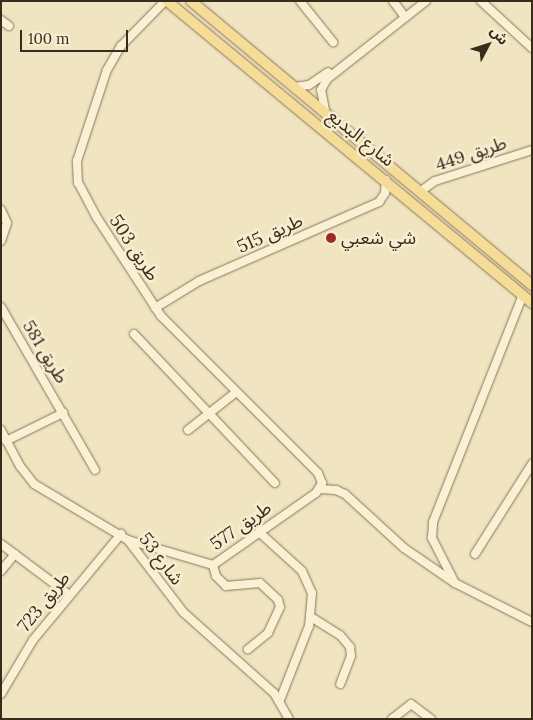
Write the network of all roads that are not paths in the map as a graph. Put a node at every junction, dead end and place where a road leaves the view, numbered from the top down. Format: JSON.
{"nodes":[{"id":1,"x":166,"y":1,"type":"edge"},
{"id":2,"x":191,"y":1,"type":"edge"},
{"id":3,"x":300,"y":1,"type":"edge"},
{"id":4,"x":393,"y":1,"type":"edge"},
{"id":5,"x":426,"y":1,"type":"edge"},
{"id":6,"x":481,"y":1,"type":"edge"},
{"id":7,"x":405,"y":17,"type":"junction"},
{"id":8,"x":1,"y":20,"type":"edge"},
{"id":9,"x":9,"y":26,"type":"dead end"},
{"id":10,"x":332,"y":42,"type":"dead end"},
{"id":11,"x":532,"y":48,"type":"edge"},
{"id":12,"x":337,"y":68,"type":"junction"},
{"id":13,"x":296,"y":86,"type":"junction"},
{"id":14,"x":325,"y":110,"type":"junction"},
{"id":15,"x":532,"y":150,"type":"edge"},
{"id":16,"x":386,"y":180,"type":"junction"},
{"id":17,"x":421,"y":191,"type":"junction"},
{"id":18,"x":1,"y":210,"type":"edge"},
{"id":19,"x":1,"y":241,"type":"edge"},
{"id":20,"x":532,"y":285,"type":"edge"},
{"id":21,"x":523,"y":295,"type":"junction"},
{"id":22,"x":532,"y":302,"type":"edge"},
{"id":23,"x":1,"y":307,"type":"edge"},
{"id":24,"x":155,"y":308,"type":"junction"},
{"id":25,"x":134,"y":334,"type":"dead end"},
{"id":26,"x":235,"y":393,"type":"junction"},
{"id":27,"x":63,"y":412,"type":"junction"},
{"id":28,"x":210,"y":412,"type":"junction"},
{"id":29,"x":1,"y":430,"type":"edge"},
{"id":30,"x":188,"y":430,"type":"dead end"},
{"id":31,"x":6,"y":441,"type":"junction"},
{"id":32,"x":532,"y":464,"type":"edge"},
{"id":33,"x":95,"y":470,"type":"dead end"},
{"id":34,"x":275,"y":483,"type":"dead end"},
{"id":35,"x":320,"y":490,"type":"junction"},
{"id":36,"x":259,"y":532,"type":"junction"},
{"id":37,"x":121,"y":534,"type":"junction"},
{"id":38,"x":128,"y":540,"type":"junction"},
{"id":39,"x":1,"y":544,"type":"edge"},
{"id":40,"x":15,"y":554,"type":"junction"},
{"id":41,"x":475,"y":554,"type":"dead end"},
{"id":42,"x":213,"y":565,"type":"junction"},
{"id":43,"x":1,"y":571,"type":"edge"},
{"id":44,"x":455,"y":583,"type":"junction"},
{"id":45,"x":68,"y":594,"type":"junction"},
{"id":46,"x":311,"y":617,"type":"junction"},
{"id":47,"x":531,"y":621,"type":"edge"},
{"id":48,"x":248,"y":649,"type":"dead end"},
{"id":49,"x":340,"y":684,"type":"dead end"},
{"id":50,"x":1,"y":694,"type":"edge"},
{"id":51,"x":280,"y":700,"type":"junction"},
{"id":52,"x":289,"y":719,"type":"edge"},
{"id":53,"x":392,"y":719,"type":"edge"},
{"id":54,"x":431,"y":719,"type":"edge"}],
"edges":[{"from":1,"to":16,"type":"main road","name":"شارع البديع"},
{"from":1,"to":24,"type":"street","name":"طريق 503"},
{"from":2,"to":13,"type":"main road","name":"شارع البديع"},
{"from":3,"to":10,"type":"street"},
{"from":4,"to":7,"type":"street"},
{"from":5,"to":7,"type":"street"},
{"from":6,"to":11,"type":"street"},
{"from":7,"to":12,"type":"street"},
{"from":8,"to":9,"type":"street"},
{"from":12,"to":13,"type":"street"},
{"from":12,"to":14,"type":"street"},
{"from":13,"to":14,"type":"main road","name":"شارع البديع"},
{"from":14,"to":17,"type":"main road","name":"شارع البديع"},
{"from":15,"to":17,"type":"street","name":"طريق 449"},
{"from":16,"to":21,"type":"main road","name":"شارع البديع"},
{"from":16,"to":24,"type":"street","name":"طريق 515"},
{"from":17,"to":20,"type":"main road","name":"شارع البديع"},
{"from":18,"to":19,"type":"street"},
{"from":21,"to":22,"type":"main road","name":"شارع البديع"},
{"from":21,"to":44,"type":"street"},
{"from":23,"to":27,"type":"street","name":"طريق 581"},
{"from":24,"to":26,"type":"street","name":"طريق 503"},
{"from":25,"to":28,"type":"street"},
{"from":26,"to":28,"type":"street"},
{"from":26,"to":35,"type":"street","name":"طريق 503"},
{"from":27,"to":31,"type":"street"},
{"from":27,"to":33,"type":"street","name":"طريق 581"},
{"from":28,"to":30,"type":"street"},
{"from":28,"to":34,"type":"street"},
{"from":29,"to":31,"type":"street","name":"شارع 53"},
{"from":31,"to":37,"type":"street","name":"شارع 53"},
{"from":32,"to":41,"type":"street"},
{"from":35,"to":36,"type":"street","name":"طريق 577"},
{"from":35,"to":44,"type":"street"},
{"from":36,"to":42,"type":"street","name":"طريق 577"},
{"from":36,"to":46,"type":"street"},
{"from":37,"to":38,"type":"street","name":"شارع 53"},
{"from":37,"to":45,"type":"street","name":"طريق 723"},
{"from":38,"to":42,"type":"street","name":"طريق 577"},
{"from":38,"to":51,"type":"street","name":"شارع 53"},
{"from":39,"to":40,"type":"street"},
{"from":40,"to":43,"type":"street"},
{"from":40,"to":45,"type":"street"},
{"from":42,"to":48,"type":"street"},
{"from":44,"to":47,"type":"street"},
{"from":45,"to":50,"type":"street","name":"طريق 723"},
{"from":46,"to":49,"type":"street"},
{"from":46,"to":51,"type":"street"},
{"from":51,"to":52,"type":"street","name":"شارع 53"},
{"from":53,"to":54,"type":"street"}]}
